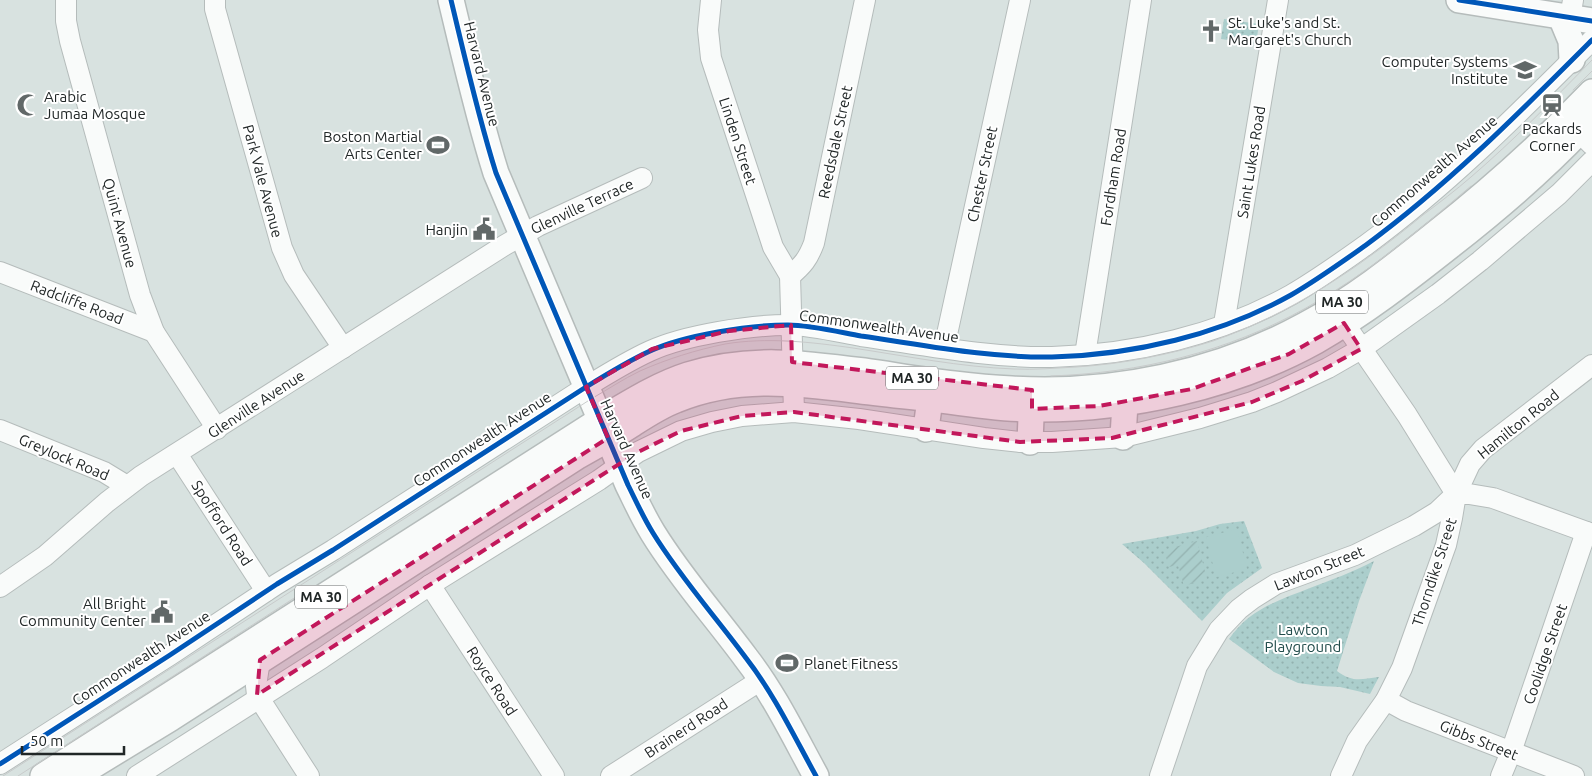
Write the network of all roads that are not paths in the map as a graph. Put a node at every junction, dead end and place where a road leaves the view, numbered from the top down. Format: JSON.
{"nodes":[{"id":1,"x":66,"y":0,"type":"edge"},
{"id":2,"x":215,"y":0,"type":"edge"},
{"id":3,"x":451,"y":0,"type":"edge"},
{"id":4,"x":711,"y":0,"type":"edge"},
{"id":5,"x":865,"y":0,"type":"edge"},
{"id":6,"x":1020,"y":0,"type":"edge"},
{"id":7,"x":1141,"y":0,"type":"edge"},
{"id":8,"x":1278,"y":0,"type":"edge"},
{"id":9,"x":1459,"y":0,"type":"edge"},
{"id":10,"x":1574,"y":14,"type":"edge"},
{"id":11,"x":1592,"y":40,"type":"edge"},
{"id":12,"x":1572,"y":60,"type":"junction"},
{"id":13,"x":1592,"y":92,"type":"edge"},
{"id":14,"x":1588,"y":132,"type":"edge"},
{"id":15,"x":1592,"y":161,"type":"edge"},
{"id":16,"x":642,"y":178,"type":"dead end"},
{"id":17,"x":522,"y":235,"type":"junction"},
{"id":18,"x":0,"y":272,"type":"edge"},
{"id":19,"x":790,"y":276,"type":"junction"},
{"id":20,"x":1344,"y":323,"type":"junction"},
{"id":21,"x":1224,"y":324,"type":"junction"},
{"id":22,"x":791,"y":325,"type":"junction"},
{"id":23,"x":154,"y":332,"type":"junction"},
{"id":24,"x":343,"y":348,"type":"junction"},
{"id":25,"x":944,"y":348,"type":"junction"},
{"id":26,"x":1361,"y":349,"type":"junction"},
{"id":27,"x":1085,"y":355,"type":"junction"},
{"id":28,"x":1592,"y":364,"type":"edge"},
{"id":29,"x":793,"y":373,"type":"junction"},
{"id":30,"x":586,"y":387,"type":"junction"},
{"id":31,"x":930,"y":399,"type":"junction"},
{"id":32,"x":1032,"y":400,"type":"junction"},
{"id":33,"x":1124,"y":403,"type":"junction"},
{"id":34,"x":794,"y":412,"type":"junction"},
{"id":35,"x":217,"y":429,"type":"junction"},
{"id":36,"x":604,"y":429,"type":"junction"},
{"id":37,"x":926,"y":429,"type":"junction"},
{"id":38,"x":0,"y":430,"type":"edge"},
{"id":39,"x":1123,"y":437,"type":"junction"},
{"id":40,"x":1030,"y":442,"type":"junction"},
{"id":41,"x":177,"y":454,"type":"junction"},
{"id":42,"x":619,"y":465,"type":"junction"},
{"id":43,"x":127,"y":486,"type":"junction"},
{"id":44,"x":1456,"y":494,"type":"junction"},
{"id":45,"x":1589,"y":533,"type":"edge"},
{"id":46,"x":430,"y":585,"type":"junction"},
{"id":47,"x":0,"y":587,"type":"edge"},
{"id":48,"x":266,"y":591,"type":"junction"},
{"id":49,"x":260,"y":660,"type":"junction"},
{"id":50,"x":761,"y":680,"type":"junction"},
{"id":51,"x":259,"y":698,"type":"junction"},
{"id":52,"x":1386,"y":700,"type":"junction"},
{"id":53,"x":1511,"y":752,"type":"junction"},
{"id":54,"x":0,"y":764,"type":"edge"},
{"id":55,"x":812,"y":769,"type":"edge"},
{"id":56,"x":631,"y":770,"type":"edge"},
{"id":57,"x":58,"y":774,"type":"edge"},
{"id":58,"x":137,"y":776,"type":"edge"},
{"id":59,"x":309,"y":776,"type":"edge"},
{"id":60,"x":554,"y":776,"type":"edge"},
{"id":61,"x":611,"y":776,"type":"edge"},
{"id":62,"x":1160,"y":776,"type":"edge"},
{"id":63,"x":1341,"y":776,"type":"edge"},
{"id":64,"x":1501,"y":776,"type":"edge"},
{"id":65,"x":1574,"y":776,"type":"edge"}],
"edges":[{"from":1,"to":23,"type":"street","name":"Quint Avenue"},
{"from":2,"to":24,"type":"street","name":"Park Vale Avenue"},
{"from":3,"to":17,"type":"main road","name":"Harvard Avenue"},
{"from":4,"to":19,"type":"street","name":"Linden Street"},
{"from":5,"to":19,"type":"street","name":"Reedsdale Street"},
{"from":6,"to":25,"type":"street","name":"Chester Street"},
{"from":7,"to":27,"type":"street","name":"Fordham Road"},
{"from":8,"to":21,"type":"street","name":"Saint Lukes Road"},
{"from":9,"to":10,"type":"main road"},
{"from":10,"to":12,"type":"main road"},
{"from":11,"to":12,"type":"street","name":"Commonwealth Avenue"},
{"from":12,"to":21,"type":"street","name":"Commonwealth Avenue"},
{"from":13,"to":32,"type":"main road","number":"MA 30"},
{"from":14,"to":20,"type":"main road","number":"MA 30"},
{"from":15,"to":26,"type":"street"},
{"from":16,"to":17,"type":"street","name":"Glenville Terrace"},
{"from":17,"to":24,"type":"street","name":"Glenville Avenue"},
{"from":17,"to":30,"type":"main road","name":"Harvard Avenue"},
{"from":18,"to":23,"type":"street","name":"Radcliffe Road"},
{"from":19,"to":22,"type":"street"},
{"from":20,"to":26,"type":"street"},
{"from":20,"to":33,"type":"main road","number":"MA 30"},
{"from":21,"to":27,"type":"street","name":"Commonwealth Avenue"},
{"from":22,"to":25,"type":"street","name":"Commonwealth Avenue"},
{"from":22,"to":29,"type":"street"},
{"from":22,"to":30,"type":"street","name":"Commonwealth Avenue"},
{"from":23,"to":35,"type":"street","name":"Quint Avenue"},
{"from":24,"to":35,"type":"street","name":"Glenville Avenue"},
{"from":25,"to":27,"type":"street","name":"Commonwealth Avenue"},
{"from":26,"to":39,"type":"street"},
{"from":26,"to":44,"type":"street"},
{"from":28,"to":44,"type":"street","name":"Hamilton Road"},
{"from":29,"to":31,"type":"main road","number":"MA 30"},
{"from":29,"to":32,"type":"main road","number":"MA 30"},
{"from":29,"to":34,"type":"street"},
{"from":29,"to":36,"type":"main road","number":"MA 30"},
{"from":30,"to":36,"type":"main road","name":"Harvard Avenue"},
{"from":30,"to":48,"type":"street","name":"Commonwealth Avenue"},
{"from":31,"to":32,"type":"main road","number":"MA 30"},
{"from":31,"to":37,"type":"main road"},
{"from":32,"to":33,"type":"main road","number":"MA 30"},
{"from":32,"to":40,"type":"main road"},
{"from":33,"to":39,"type":"main road"},
{"from":34,"to":37,"type":"street"},
{"from":34,"to":42,"type":"street"},
{"from":35,"to":41,"type":"street","name":"Glenville Avenue"},
{"from":36,"to":42,"type":"main road","name":"Harvard Avenue"},
{"from":36,"to":49,"type":"main road","number":"MA 30"},
{"from":36,"to":57,"type":"main road","number":"MA 30"},
{"from":37,"to":40,"type":"street"},
{"from":38,"to":43,"type":"street","name":"Greylock Road"},
{"from":39,"to":40,"type":"street"},
{"from":41,"to":43,"type":"street","name":"Glenville Avenue"},
{"from":41,"to":48,"type":"street","name":"Spofford Road"},
{"from":42,"to":46,"type":"street"},
{"from":42,"to":50,"type":"main road","name":"Harvard Avenue"},
{"from":43,"to":47,"type":"street","name":"Glenville Avenue"},
{"from":44,"to":45,"type":"street"},
{"from":44,"to":52,"type":"street","name":"Thorndike Street"},
{"from":44,"to":62,"type":"street","name":"Lawton Street"},
{"from":45,"to":53,"type":"street","name":"Coolidge Street"},
{"from":46,"to":51,"type":"street"},
{"from":46,"to":60,"type":"street","name":"Royce Road"},
{"from":48,"to":54,"type":"street","name":"Commonwealth Avenue"},
{"from":49,"to":51,"type":"street"},
{"from":49,"to":57,"type":"main road","number":"MA 30"},
{"from":50,"to":55,"type":"main road","name":"Harvard Avenue"},
{"from":50,"to":56,"type":"street","name":"Brainerd Road"},
{"from":51,"to":58,"type":"street"},
{"from":51,"to":59,"type":"street"},
{"from":52,"to":53,"type":"street","name":"Gibbs Street"},
{"from":52,"to":63,"type":"street","name":"Thorndike Street"},
{"from":53,"to":64,"type":"street","name":"Coolidge Street"},
{"from":53,"to":65,"type":"street","name":"Gibbs Street"},
{"from":56,"to":61,"type":"street","name":"Brainerd Road"}]}
